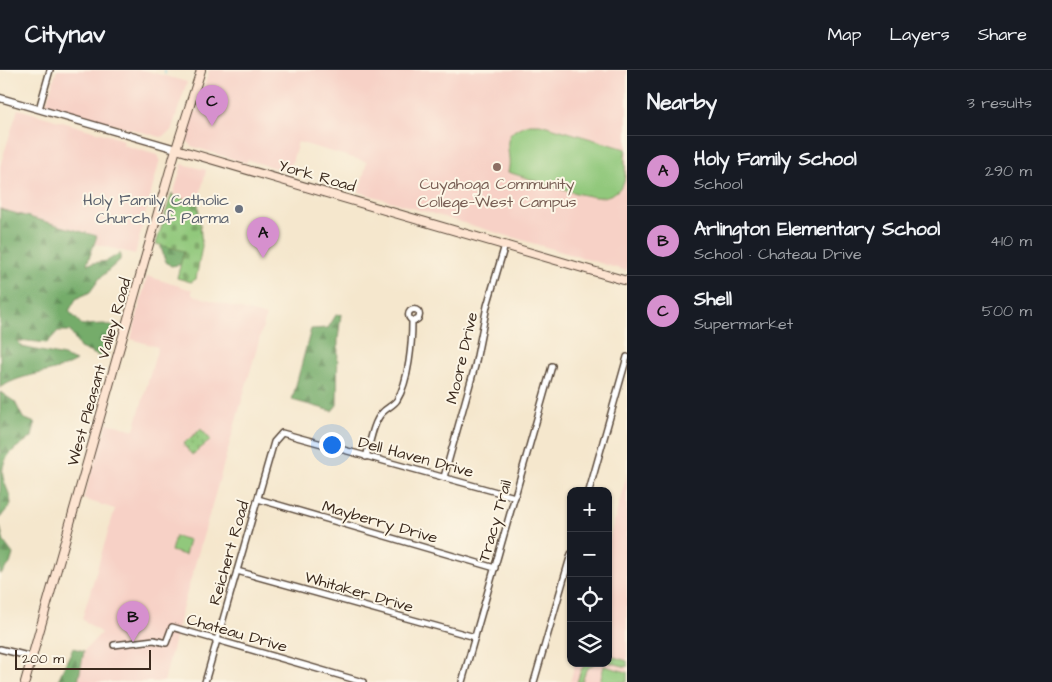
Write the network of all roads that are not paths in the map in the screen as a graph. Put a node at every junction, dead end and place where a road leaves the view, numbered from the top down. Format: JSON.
{"nodes":[{"id":1,"x":50,"y":70,"type":"edge"},
{"id":2,"x":201,"y":70,"type":"edge"},
{"id":3,"x":0,"y":98,"type":"edge"},
{"id":4,"x":39,"y":109,"type":"junction"},
{"id":5,"x":176,"y":149,"type":"junction"},
{"id":6,"x":505,"y":245,"type":"junction"},
{"id":7,"x":627,"y":281,"type":"edge"},
{"id":8,"x":412,"y":321,"type":"dead end"},
{"id":9,"x":627,"y":357,"type":"edge"},
{"id":10,"x":552,"y":366,"type":"dead end"},
{"id":11,"x":282,"y":433,"type":"joint"},
{"id":12,"x":366,"y":457,"type":"junction"},
{"id":13,"x":444,"y":477,"type":"junction"},
{"id":14,"x":590,"y":487,"type":"edge"},
{"id":15,"x":515,"y":497,"type":"junction"},
{"id":16,"x":258,"y":499,"type":"junction"},
{"id":17,"x":495,"y":568,"type":"junction"},
{"id":18,"x":567,"y":568,"type":"edge"},
{"id":19,"x":237,"y":571,"type":"junction"},
{"id":20,"x":475,"y":637,"type":"junction"},
{"id":21,"x":217,"y":640,"type":"junction"},
{"id":22,"x":114,"y":644,"type":"dead end"},
{"id":23,"x":0,"y":649,"type":"edge"},
{"id":24,"x":32,"y":657,"type":"junction"},
{"id":25,"x":25,"y":682,"type":"edge"},
{"id":26,"x":205,"y":682,"type":"edge"},
{"id":27,"x":363,"y":682,"type":"edge"},
{"id":28,"x":462,"y":682,"type":"edge"},
{"id":29,"x":534,"y":682,"type":"edge"}],
"edges":[{"from":1,"to":4,"type":"street"},
{"from":2,"to":5,"type":"main road","name":"West Pleasant Valley Road"},
{"from":3,"to":4,"type":"street","name":"York Road"},
{"from":4,"to":5,"type":"street","name":"York Road"},
{"from":5,"to":6,"type":"main road","name":"York Road"},
{"from":5,"to":24,"type":"main road","name":"West Pleasant Valley Road"},
{"from":6,"to":7,"type":"main road","name":"York Road"},
{"from":6,"to":13,"type":"street","name":"Moore Drive"},
{"from":8,"to":12,"type":"street"},
{"from":9,"to":14,"type":"street"},
{"from":10,"to":15,"type":"street","name":"Tracy Trail"},
{"from":11,"to":12,"type":"street","name":"Dell Haven Drive"},
{"from":11,"to":16,"type":"street","name":"Reichert Road"},
{"from":12,"to":13,"type":"street","name":"Dell Haven Drive"},
{"from":13,"to":15,"type":"street","name":"Dell Haven Drive"},
{"from":15,"to":17,"type":"street","name":"Tracy Trail"},
{"from":16,"to":17,"type":"street","name":"Mayberry Drive"},
{"from":16,"to":19,"type":"street","name":"Reichert Road"},
{"from":17,"to":20,"type":"street","name":"Tracy Trail"},
{"from":18,"to":29,"type":"street"},
{"from":19,"to":20,"type":"street","name":"Whitaker Drive"},
{"from":19,"to":21,"type":"street","name":"Reichert Road"},
{"from":20,"to":28,"type":"street","name":"Tracy Trail"},
{"from":21,"to":22,"type":"street","name":"Chateau Drive"},
{"from":21,"to":26,"type":"street","name":"Reichert Road"},
{"from":21,"to":27,"type":"street","name":"Chateau Drive"},
{"from":23,"to":24,"type":"street"},
{"from":24,"to":25,"type":"main road","name":"West Pleasant Valley Road"}]}
